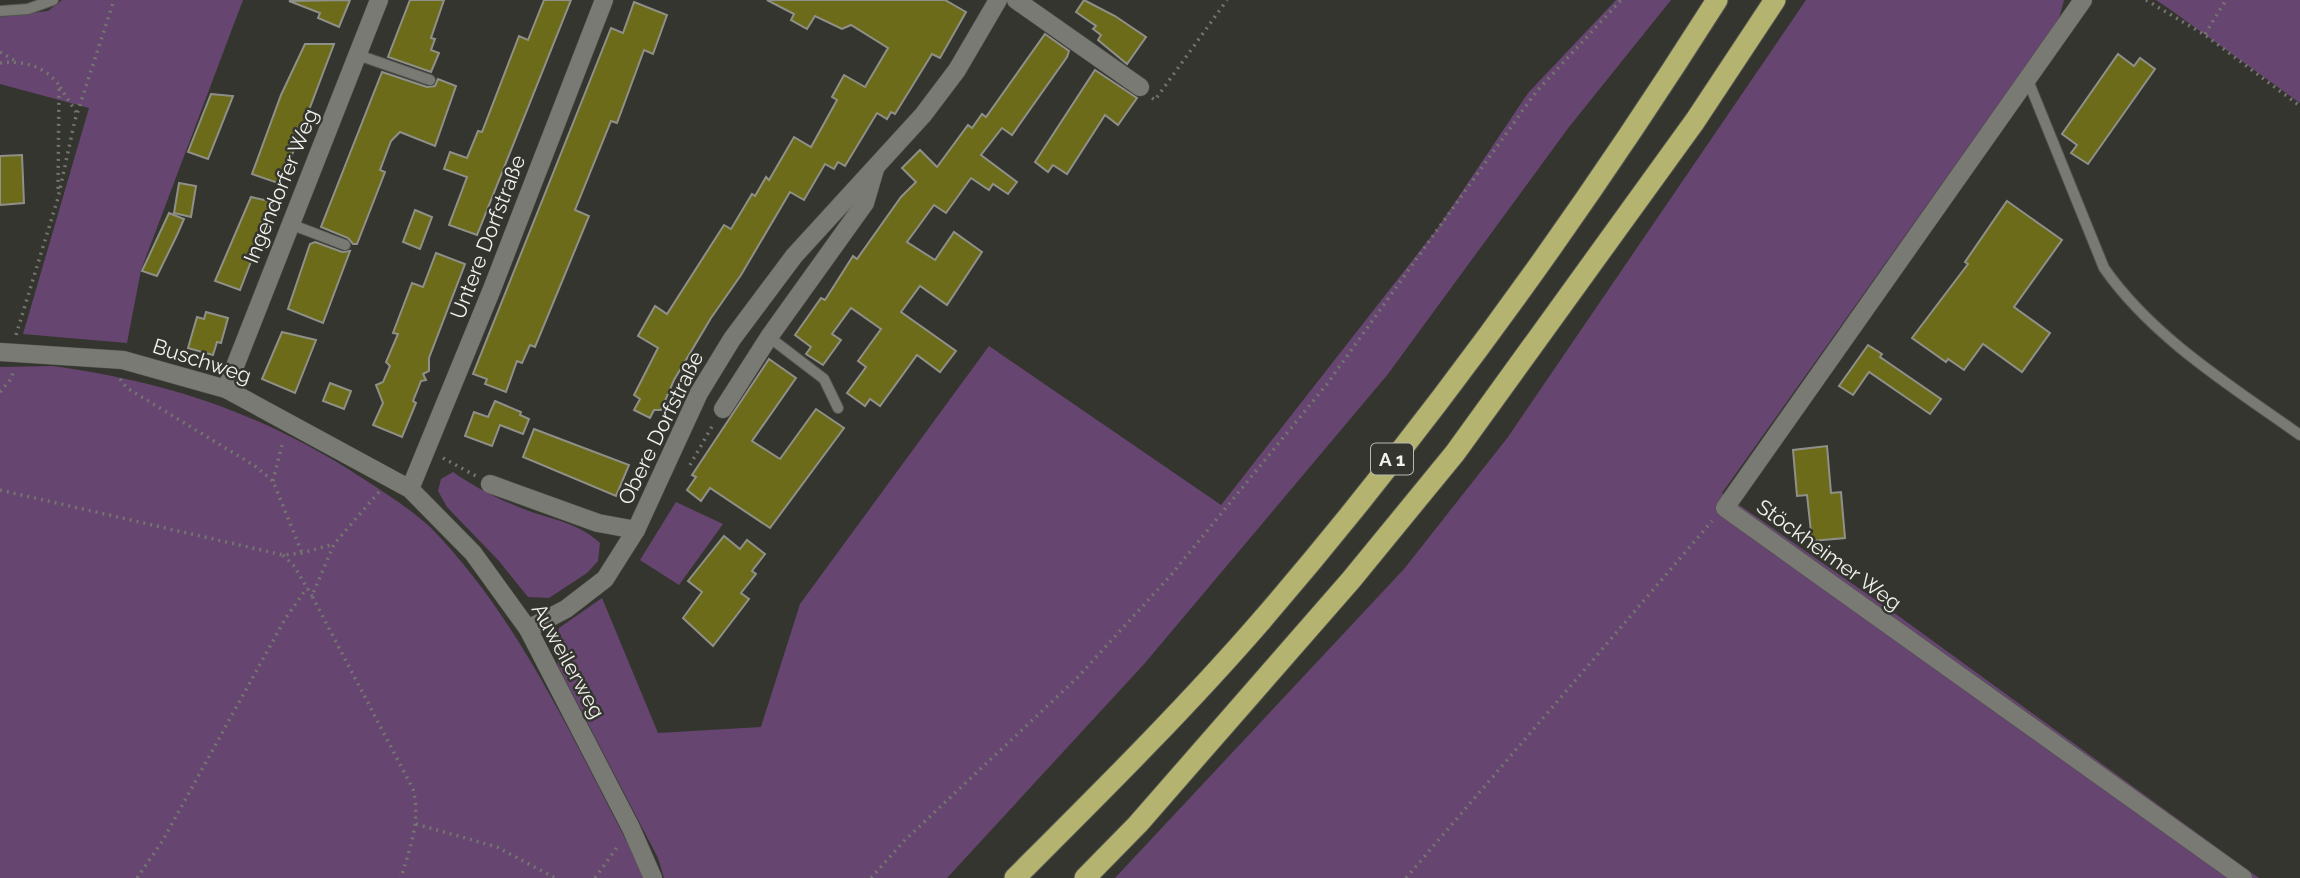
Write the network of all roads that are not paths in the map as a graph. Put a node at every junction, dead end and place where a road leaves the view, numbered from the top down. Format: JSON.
{"nodes":[{"id":1,"x":53,"y":0,"type":"edge"},
{"id":2,"x":379,"y":0,"type":"edge"},
{"id":3,"x":604,"y":0,"type":"edge"},
{"id":4,"x":999,"y":0,"type":"edge"},
{"id":5,"x":1016,"y":0,"type":"edge"},
{"id":6,"x":1717,"y":0,"type":"edge"},
{"id":7,"x":1775,"y":0,"type":"edge"},
{"id":8,"x":2083,"y":0,"type":"edge"},
{"id":9,"x":0,"y":11,"type":"edge"},
{"id":10,"x":358,"y":55,"type":"junction"},
{"id":11,"x":2027,"y":78,"type":"junction"},
{"id":12,"x":430,"y":80,"type":"dead end"},
{"id":13,"x":1140,"y":87,"type":"road end"},
{"id":14,"x":876,"y":165,"type":"junction"},
{"id":15,"x":290,"y":224,"type":"junction"},
{"id":16,"x":345,"y":245,"type":"dead end"},
{"id":17,"x":769,"y":337,"type":"junction"},
{"id":18,"x":7,"y":351,"type":"edge"},
{"id":19,"x":226,"y":389,"type":"junction"},
{"id":20,"x":838,"y":408,"type":"dead end"},
{"id":21,"x":723,"y":409,"type":"road end"},
{"id":22,"x":2300,"y":435,"type":"edge"},
{"id":23,"x":490,"y":484,"type":"road end"},
{"id":24,"x":410,"y":489,"type":"junction"},
{"id":25,"x":636,"y":530,"type":"junction"},
{"id":26,"x":528,"y":629,"type":"junction"},
{"id":27,"x":653,"y":878,"type":"edge"},
{"id":28,"x":1016,"y":878,"type":"edge"},
{"id":29,"x":1084,"y":878,"type":"edge"},
{"id":30,"x":2243,"y":878,"type":"edge"}],
"edges":[{"from":1,"to":9,"type":"lane"},
{"from":2,"to":10,"type":"street","name":"Ingendorfer Weg"},
{"from":3,"to":24,"type":"street","name":"Untere Dorfstraße"},
{"from":4,"to":14,"type":"street","name":"Obere Dorfstraße"},
{"from":5,"to":13,"type":"street"},
{"from":6,"to":28,"type":"highway","number":"A 1"},
{"from":7,"to":29,"type":"highway","number":"A 1"},
{"from":8,"to":11,"type":"street","name":"Stöckheimer Weg"},
{"from":10,"to":12,"type":"lane"},
{"from":10,"to":15,"type":"street","name":"Ingendorfer Weg"},
{"from":11,"to":22,"type":"lane"},
{"from":11,"to":30,"type":"street","name":"Stöckheimer Weg"},
{"from":14,"to":17,"type":"street","name":"Obere Dorfstraße"},
{"from":14,"to":25,"type":"street","name":"Obere Dorfstraße"},
{"from":15,"to":16,"type":"lane"},
{"from":15,"to":19,"type":"street","name":"Ingendorfer Weg"},
{"from":17,"to":20,"type":"lane"},
{"from":17,"to":21,"type":"street","name":"Obere Dorfstraße"},
{"from":18,"to":19,"type":"street","name":"Buschweg"},
{"from":19,"to":24,"type":"street","name":"Buschweg"},
{"from":23,"to":25,"type":"street"},
{"from":24,"to":26,"type":"street","name":"Auweilerweg"},
{"from":25,"to":26,"type":"street","name":"Obere Dorfstraße"},
{"from":26,"to":27,"type":"street","name":"Auweilerweg"}]}
